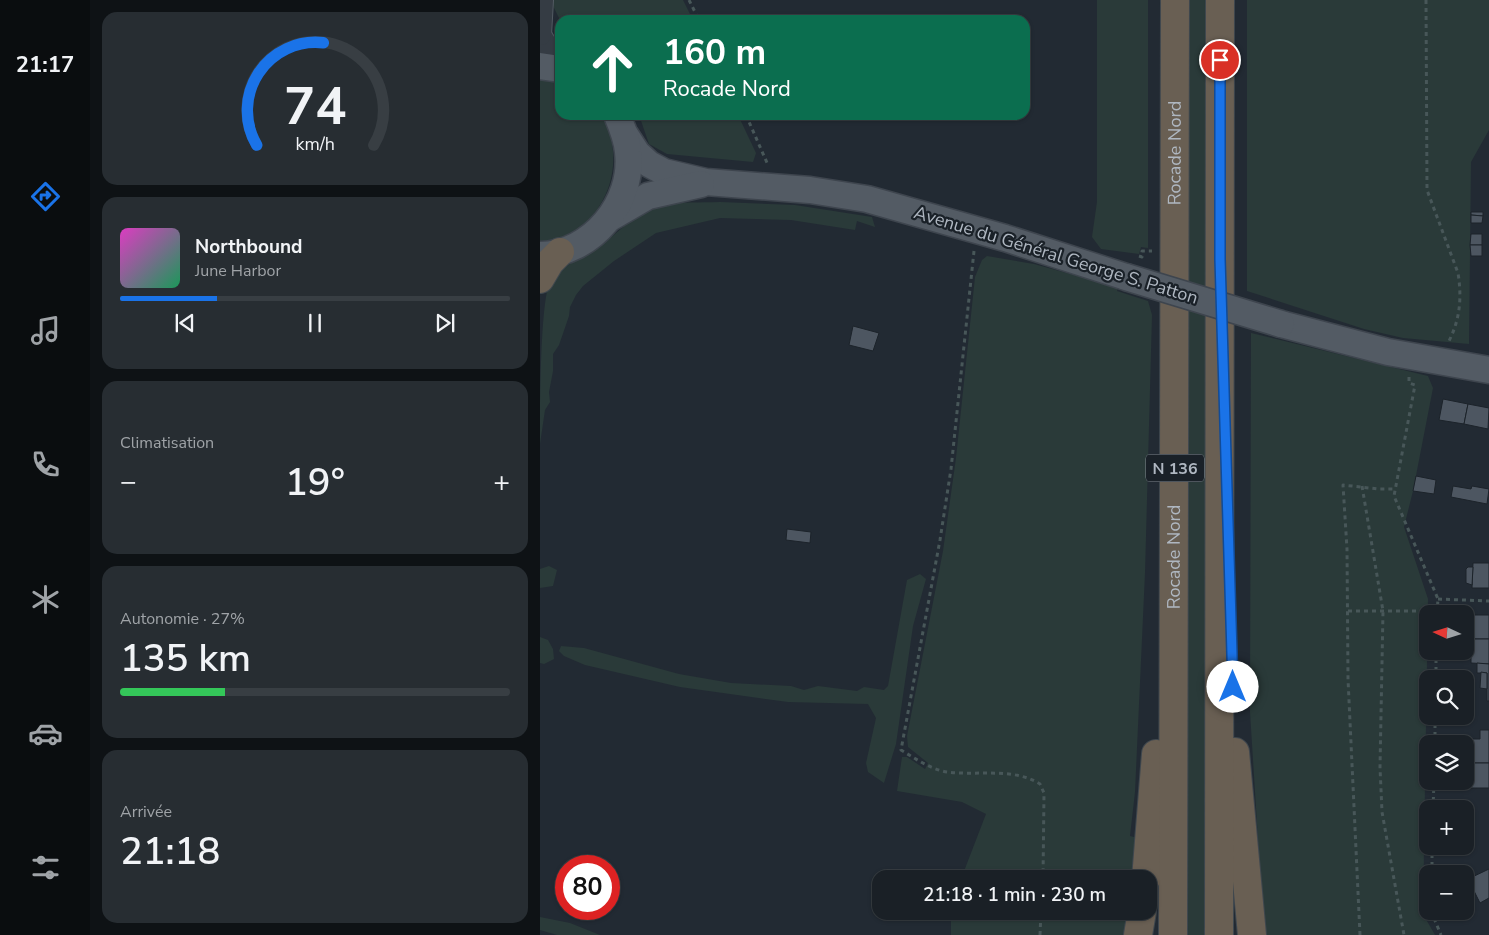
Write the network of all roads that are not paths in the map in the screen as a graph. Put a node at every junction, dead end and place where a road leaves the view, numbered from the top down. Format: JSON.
{"nodes":[{"id":1,"x":543,"y":0,"type":"edge"},
{"id":2,"x":1176,"y":0,"type":"edge"},
{"id":3,"x":1220,"y":0,"type":"edge"},
{"id":4,"x":540,"y":35,"type":"edge"},
{"id":5,"x":555,"y":58,"type":"edge"},
{"id":6,"x":540,"y":66,"type":"edge"},
{"id":7,"x":555,"y":68,"type":"edge"},
{"id":8,"x":622,"y":126,"type":"edge"},
{"id":9,"x":706,"y":182,"type":"junction"},
{"id":10,"x":610,"y":218,"type":"junction"},
{"id":11,"x":550,"y":254,"type":"edge"},
{"id":12,"x":1220,"y":259,"type":"junction"},
{"id":13,"x":540,"y":279,"type":"edge"},
{"id":14,"x":1175,"y":363,"type":"junction"},
{"id":15,"x":1489,"y":370,"type":"edge"},
{"id":16,"x":1147,"y":870,"type":"edge"},
{"id":17,"x":1140,"y":920,"type":"edge"},
{"id":18,"x":1138,"y":935,"type":"edge"},
{"id":19,"x":1173,"y":935,"type":"edge"},
{"id":20,"x":1219,"y":935,"type":"edge"},
{"id":21,"x":1252,"y":935,"type":"edge"}],
"edges":[{"from":1,"to":4,"type":"street"},
{"from":2,"to":14,"type":"highway","name":"Rocade Nord","number":"N 136"},
{"from":3,"to":12,"type":"highway","number":"N 136"},
{"from":4,"to":5,"type":"street"},
{"from":6,"to":7,"type":"main road"},
{"from":8,"to":9,"type":"main road","name":"Avenue du Général George S. Patton"},
{"from":8,"to":10,"type":"main road"},
{"from":9,"to":10,"type":"main road","name":"Avenue du Général George S. Patton"},
{"from":9,"to":15,"type":"main road","name":"Avenue du Général George S. Patton","bridge":true},
{"from":10,"to":11,"type":"main road"},
{"from":11,"to":13,"type":"highway"},
{"from":12,"to":20,"type":"highway","number":"N 136"},
{"from":12,"to":21,"type":"highway"},
{"from":14,"to":16,"type":"highway"},
{"from":14,"to":19,"type":"highway","name":"Rocade Nord","number":"N 136"},
{"from":17,"to":18,"type":"highway"}]}
